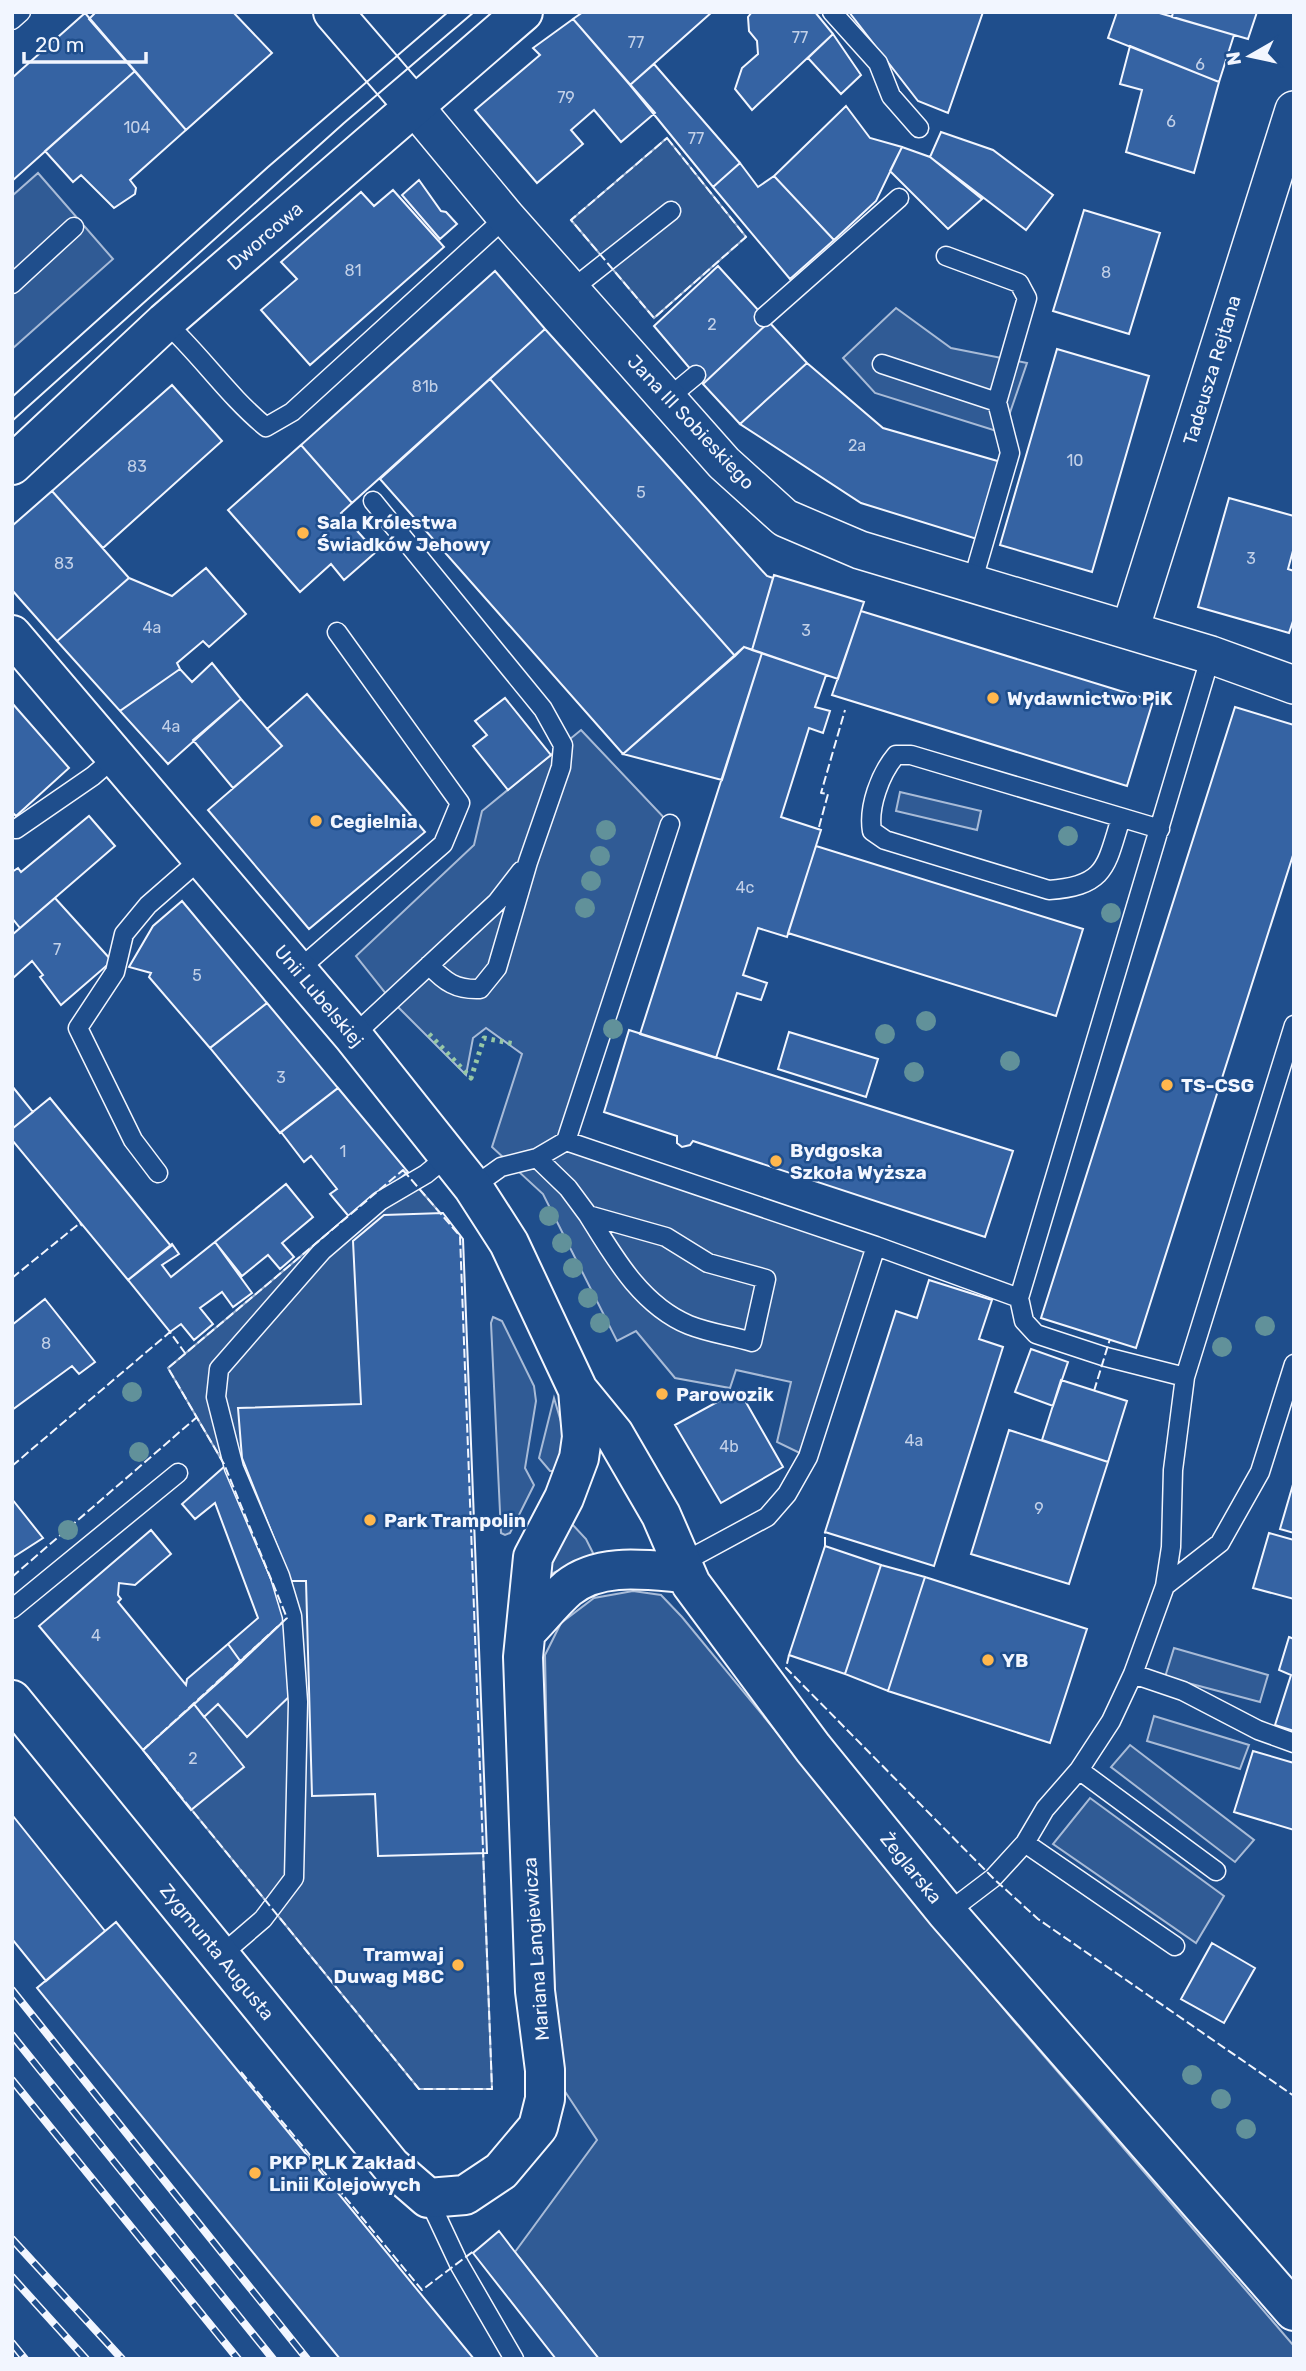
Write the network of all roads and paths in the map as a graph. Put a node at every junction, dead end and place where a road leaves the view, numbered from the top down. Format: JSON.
{"nodes":[{"id":1,"x":21,"y":12,"type":"edge"},
{"id":2,"x":333,"y":12,"type":"edge"},
{"id":3,"x":523,"y":12,"type":"edge"},
{"id":4,"x":832,"y":12,"type":"edge"},
{"id":5,"x":12,"y":20,"type":"edge"},
{"id":6,"x":413,"y":105,"type":"junction"},
{"id":7,"x":1294,"y":110,"type":"edge"},
{"id":8,"x":919,"y":128,"type":"dead end"},
{"id":9,"x":1287,"y":159,"type":"edge"},
{"id":10,"x":899,"y":198,"type":"dead end"},
{"id":11,"x":671,"y":211,"type":"dead end"},
{"id":12,"x":506,"y":217,"type":"junction"},
{"id":13,"x":74,"y":227,"type":"dead end"},
{"id":14,"x":946,"y":256,"type":"dead end"},
{"id":15,"x":12,"y":284,"type":"edge"},
{"id":16,"x":571,"y":290,"type":"junction"},
{"id":17,"x":764,"y":317,"type":"dead end"},
{"id":18,"x":165,"y":322,"type":"junction"},
{"id":19,"x":882,"y":364,"type":"dead end"},
{"id":20,"x":696,"y":375,"type":"dead end"},
{"id":21,"x":667,"y":399,"type":"junction"},
{"id":22,"x":997,"y":402,"type":"junction"},
{"id":23,"x":12,"y":465,"type":"edge"},
{"id":24,"x":373,"y":501,"type":"dead end"},
{"id":25,"x":972,"y":583,"type":"junction"},
{"id":26,"x":1130,"y":630,"type":"junction"},
{"id":27,"x":337,"y":632,"type":"dead end"},
{"id":28,"x":12,"y":635,"type":"edge"},
{"id":29,"x":1211,"y":655,"type":"junction"},
{"id":30,"x":1294,"y":685,"type":"edge"},
{"id":31,"x":116,"y":756,"type":"junction"},
{"id":32,"x":1121,"y":818,"type":"junction"},
{"id":33,"x":670,"y":824,"type":"dead end"},
{"id":34,"x":12,"y":828,"type":"edge"},
{"id":35,"x":1160,"y":829,"type":"junction"},
{"id":36,"x":203,"y":857,"type":"junction"},
{"id":37,"x":527,"y":862,"type":"junction"},
{"id":38,"x":429,"y":965,"type":"junction"},
{"id":39,"x":297,"y":971,"type":"junction"},
{"id":40,"x":1294,"y":1024,"type":"edge"},
{"id":41,"x":353,"y":1036,"type":"junction"},
{"id":42,"x":566,"y":1141,"type":"junction"},
{"id":43,"x":449,"y":1155,"type":"junction"},
{"id":44,"x":537,"y":1158,"type":"junction"},
{"id":45,"x":158,"y":1172,"type":"dead end"},
{"id":46,"x":473,"y":1187,"type":"junction"},
{"id":47,"x":588,"y":1215,"type":"junction"},
{"id":48,"x":876,"y":1246,"type":"junction"},
{"id":49,"x":1019,"y":1298,"type":"junction"},
{"id":50,"x":1294,"y":1364,"type":"edge"},
{"id":51,"x":1185,"y":1377,"type":"junction"},
{"id":52,"x":578,"y":1390,"type":"junction"},
{"id":53,"x":178,"y":1473,"type":"dead end"},
{"id":54,"x":682,"y":1569,"type":"junction"},
{"id":55,"x":1165,"y":1586,"type":"junction"},
{"id":56,"x":12,"y":1609,"type":"edge"},
{"id":57,"x":526,"y":1632,"type":"junction"},
{"id":58,"x":1133,"y":1674,"type":"junction"},
{"id":59,"x":12,"y":1700,"type":"edge"},
{"id":60,"x":1294,"y":1743,"type":"edge"},
{"id":61,"x":1079,"y":1770,"type":"junction"},
{"id":62,"x":1025,"y":1843,"type":"junction"},
{"id":63,"x":1216,"y":1871,"type":"dead end"},
{"id":64,"x":947,"y":1913,"type":"junction"},
{"id":65,"x":1175,"y":1946,"type":"dead end"},
{"id":66,"x":220,"y":1956,"type":"junction"},
{"id":67,"x":428,"y":2199,"type":"junction"},
{"id":68,"x":1294,"y":2311,"type":"edge"},
{"id":69,"x":514,"y":2359,"type":"edge"}],
"edges":[{"from":1,"to":5,"type":"lane"},
{"from":2,"to":6,"type":"street","name":"Jana III Sobieskiego"},
{"from":3,"to":6,"type":"street","name":"Dworcowa"},
{"from":4,"to":8,"type":"lane"},
{"from":6,"to":12,"type":"street","name":"Jana III Sobieskiego"},
{"from":6,"to":18,"type":"street","name":"Dworcowa"},
{"from":7,"to":9,"type":"street","name":"Tadeusza Rejtana"},
{"from":9,"to":26,"type":"street","name":"Tadeusza Rejtana"},
{"from":10,"to":17,"type":"lane"},
{"from":11,"to":16,"type":"lane"},
{"from":12,"to":16,"type":"street","name":"Jana III Sobieskiego"},
{"from":12,"to":18,"type":"lane"},
{"from":13,"to":15,"type":"lane"},
{"from":14,"to":22,"type":"lane"},
{"from":16,"to":21,"type":"street","name":"Jana III Sobieskiego"},
{"from":18,"to":23,"type":"street","name":"Dworcowa"},
{"from":19,"to":22,"type":"lane"},
{"from":20,"to":21,"type":"lane"},
{"from":21,"to":25,"type":"street","name":"Jana III Sobieskiego"},
{"from":22,"to":25,"type":"lane"},
{"from":24,"to":37,"type":"lane"},
{"from":25,"to":26,"type":"street","name":"Jana III Sobieskiego"},
{"from":26,"to":29,"type":"street","name":"Jana III Sobieskiego"},
{"from":27,"to":39,"type":"lane"},
{"from":28,"to":31,"type":"street","name":"Unii Lubelskiej"},
{"from":29,"to":30,"type":"street","name":"Jana III Sobieskiego"},
{"from":29,"to":35,"type":"lane"},
{"from":31,"to":34,"type":"lane"},
{"from":31,"to":36,"type":"street","name":"Unii Lubelskiej"},
{"from":32,"to":32,"type":"lane"},
{"from":32,"to":35,"type":"lane"},
{"from":33,"to":42,"type":"lane"},
{"from":35,"to":49,"type":"lane"},
{"from":36,"to":39,"type":"street","name":"Unii Lubelskiej"},
{"from":36,"to":45,"type":"lane"},
{"from":37,"to":38,"type":"lane"},
{"from":37,"to":38,"type":"lane"},
{"from":38,"to":41,"type":"lane"},
{"from":39,"to":41,"type":"street","name":"Unii Lubelskiej"},
{"from":40,"to":51,"type":"lane"},
{"from":41,"to":43,"type":"street","name":"Unii Lubelskiej"},
{"from":42,"to":44,"type":"lane"},
{"from":42,"to":48,"type":"lane"},
{"from":43,"to":46,"type":"street","name":"Unii Lubelskiej"},
{"from":43,"to":66,"type":"lane"},
{"from":44,"to":46,"type":"lane"},
{"from":44,"to":47,"type":"lane"},
{"from":46,"to":52,"type":"street","name":"Unii Lubelskiej"},
{"from":47,"to":47,"type":"lane"},
{"from":48,"to":49,"type":"lane"},
{"from":48,"to":54,"type":"lane"},
{"from":49,"to":51,"type":"lane"},
{"from":50,"to":55,"type":"lane"},
{"from":51,"to":55,"type":"lane"},
{"from":52,"to":54,"type":"street","name":"Żeglarska"},
{"from":52,"to":57,"type":"street","name":"Mariana Langiewicza"},
{"from":53,"to":56,"type":"lane"},
{"from":54,"to":57,"type":"street"},
{"from":54,"to":64,"type":"street","name":"Żeglarska"},
{"from":55,"to":58,"type":"lane"},
{"from":57,"to":67,"type":"street","name":"Mariana Langiewicza"},
{"from":58,"to":60,"type":"lane"},
{"from":58,"to":61,"type":"lane"},
{"from":59,"to":66,"type":"street","name":"Zygmunta Augusta"},
{"from":61,"to":62,"type":"lane"},
{"from":61,"to":63,"type":"lane"},
{"from":62,"to":64,"type":"lane"},
{"from":62,"to":65,"type":"lane"},
{"from":64,"to":68,"type":"street","name":"Żeglarska"},
{"from":66,"to":67,"type":"street","name":"Zygmunta Augusta"},
{"from":67,"to":69,"type":"lane"}]}
